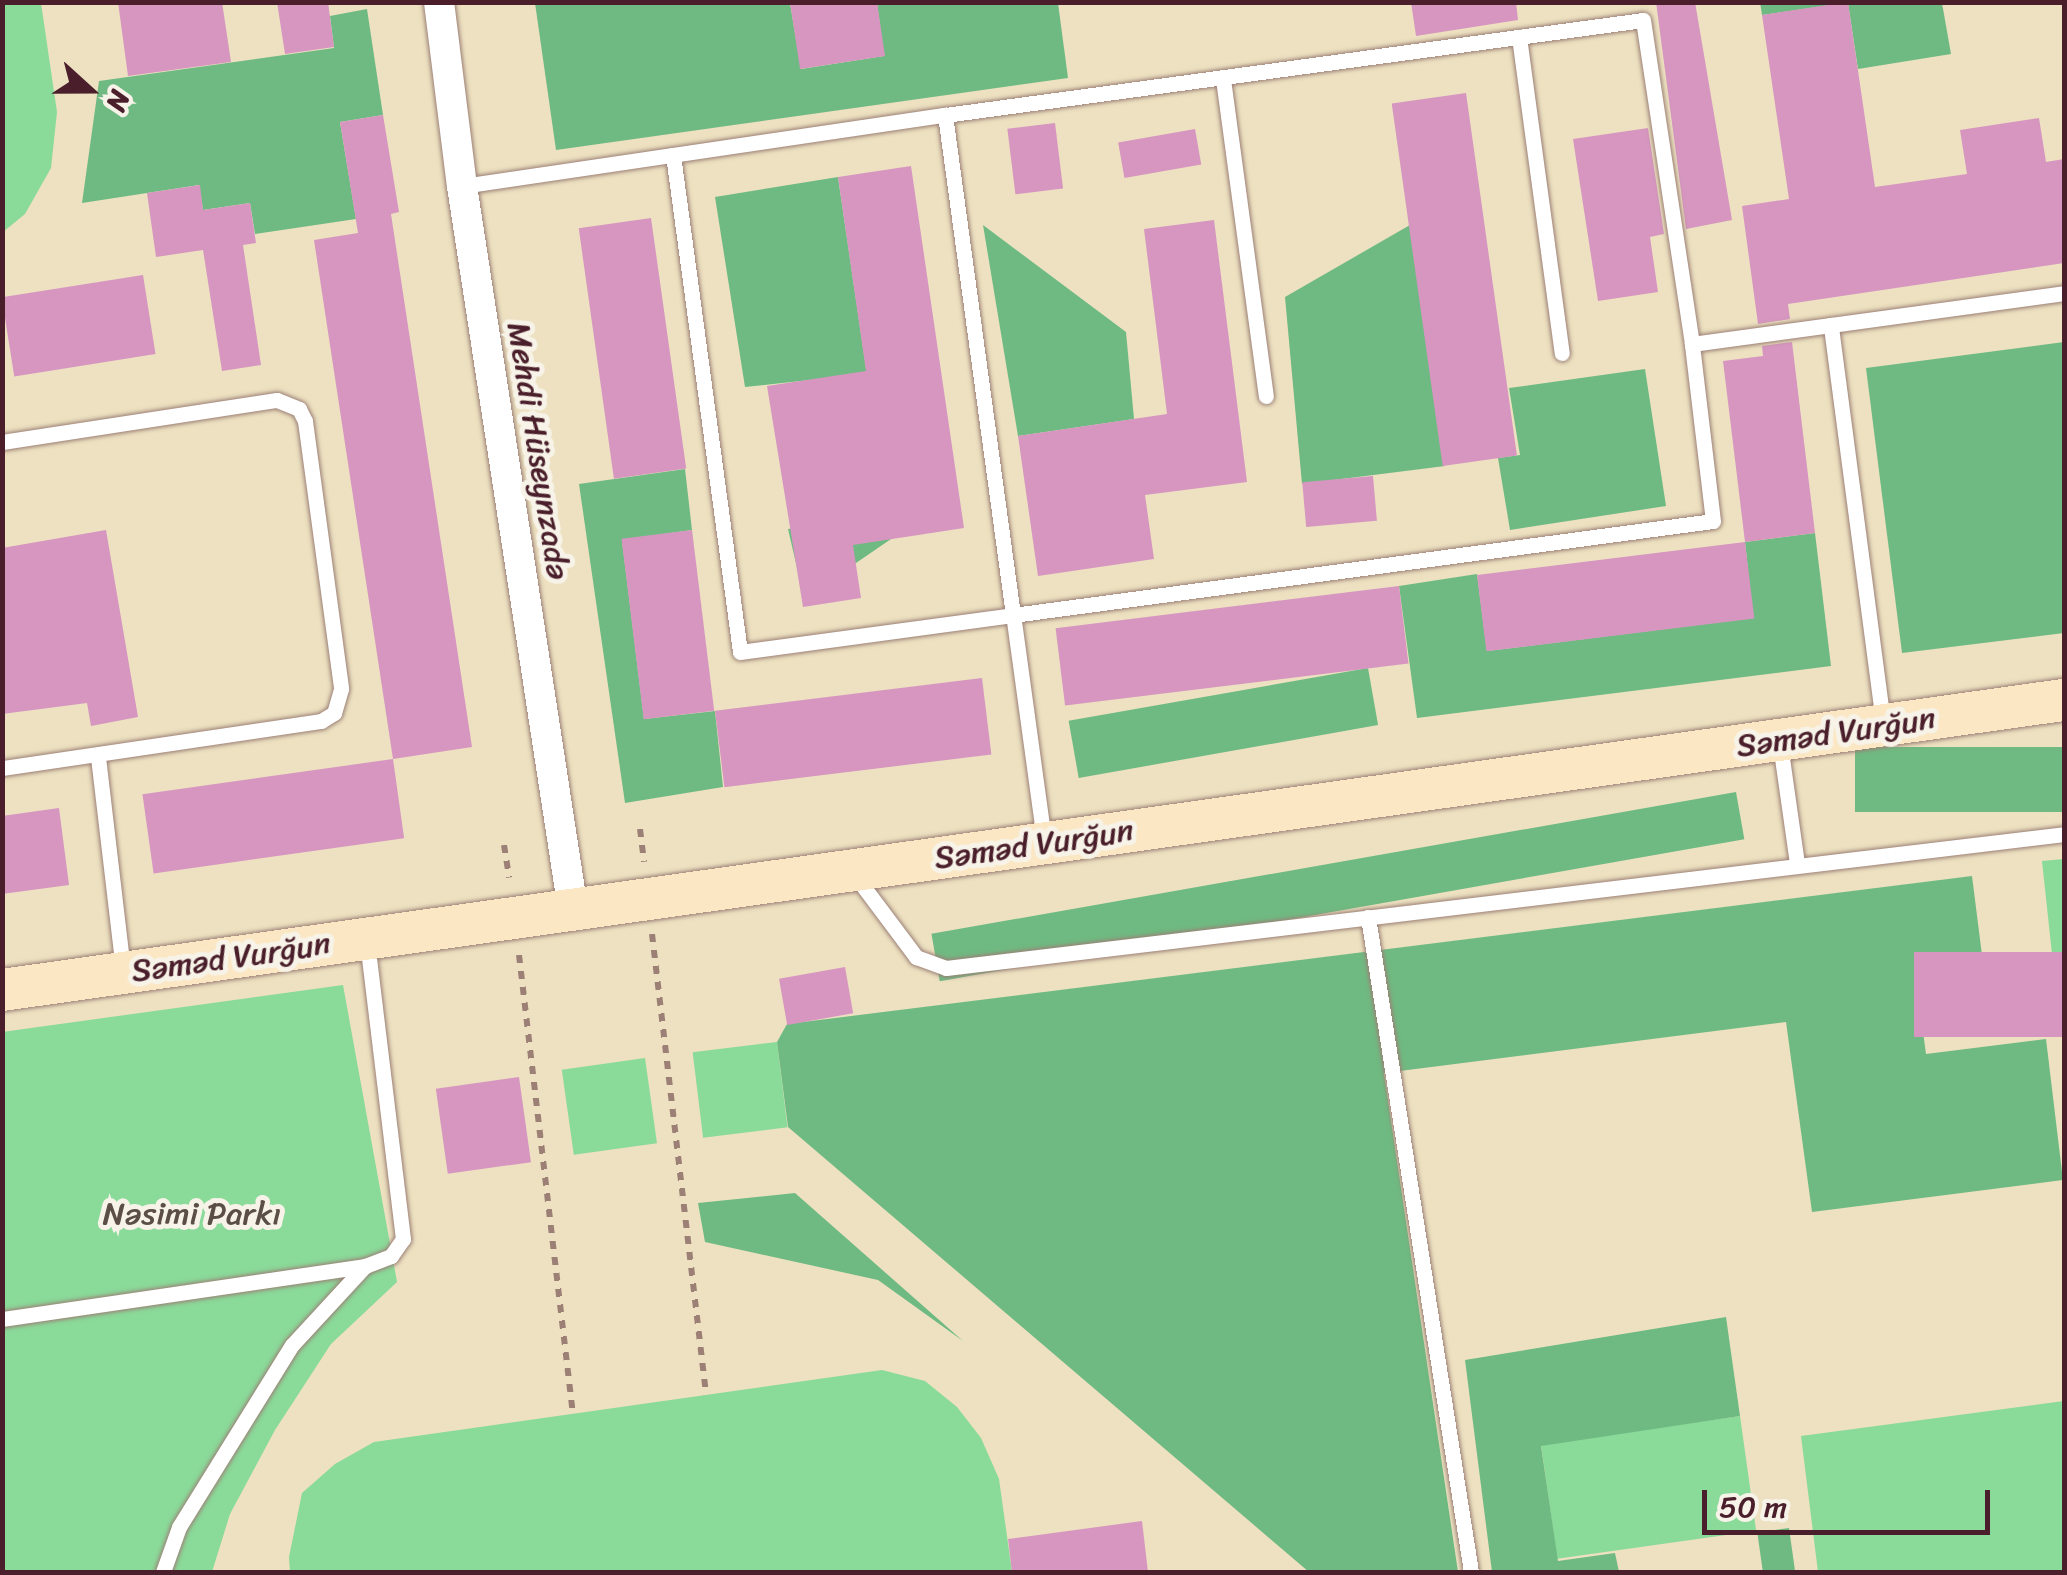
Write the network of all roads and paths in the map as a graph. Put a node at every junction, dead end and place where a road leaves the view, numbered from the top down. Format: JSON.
{"nodes":[{"id":1,"x":439,"y":2,"type":"edge"},
{"id":2,"x":1518,"y":38,"type":"junction"},
{"id":3,"x":1223,"y":78,"type":"junction"},
{"id":4,"x":944,"y":115,"type":"junction"},
{"id":5,"x":673,"y":155,"type":"junction"},
{"id":6,"x":462,"y":186,"type":"junction"},
{"id":7,"x":2064,"y":293,"type":"edge"},
{"id":8,"x":1831,"y":325,"type":"junction"},
{"id":9,"x":1692,"y":344,"type":"junction"},
{"id":10,"x":1562,"y":353,"type":"dead end"},
{"id":11,"x":1266,"y":396,"type":"dead end"},
{"id":12,"x":2,"y":442,"type":"edge"},
{"id":13,"x":1014,"y":615,"type":"junction"},
{"id":14,"x":2064,"y":700,"type":"edge"},
{"id":15,"x":1884,"y":726,"type":"junction"},
{"id":16,"x":1780,"y":740,"type":"junction"},
{"id":17,"x":98,"y":757,"type":"junction"},
{"id":18,"x":2,"y":768,"type":"edge"},
{"id":19,"x":640,"y":829,"type":"dead end"},
{"id":20,"x":2064,"y":834,"type":"edge"},
{"id":21,"x":1044,"y":844,"type":"junction"},
{"id":22,"x":504,"y":845,"type":"dead end"},
{"id":23,"x":1797,"y":864,"type":"junction"},
{"id":24,"x":851,"y":870,"type":"junction"},
{"id":25,"x":648,"y":899,"type":"junction"},
{"id":26,"x":573,"y":910,"type":"junction"},
{"id":27,"x":1368,"y":917,"type":"junction"},
{"id":28,"x":515,"y":918,"type":"junction"},
{"id":29,"x":366,"y":939,"type":"junction"},
{"id":30,"x":124,"y":973,"type":"junction"},
{"id":31,"x":2,"y":990,"type":"edge"},
{"id":32,"x":365,"y":1266,"type":"junction"},
{"id":33,"x":2,"y":1319,"type":"edge"},
{"id":34,"x":706,"y":1395,"type":"dead end"},
{"id":35,"x":572,"y":1414,"type":"dead end"},
{"id":36,"x":164,"y":1572,"type":"edge"},
{"id":37,"x":1471,"y":1572,"type":"edge"}],
"edges":[{"from":1,"to":6,"type":"street","name":"Mehdi Hüseynzadə"},
{"from":2,"to":3,"type":"lane"},
{"from":2,"to":9,"type":"lane"},
{"from":2,"to":10,"type":"lane"},
{"from":3,"to":4,"type":"lane"},
{"from":3,"to":11,"type":"lane"},
{"from":4,"to":5,"type":"lane"},
{"from":4,"to":13,"type":"lane"},
{"from":5,"to":6,"type":"lane"},
{"from":5,"to":13,"type":"lane"},
{"from":6,"to":26,"type":"street","name":"Mehdi Hüseynzadə"},
{"from":7,"to":8,"type":"lane"},
{"from":8,"to":9,"type":"lane"},
{"from":8,"to":15,"type":"lane"},
{"from":9,"to":13,"type":"lane"},
{"from":12,"to":17,"type":"lane"},
{"from":13,"to":21,"type":"lane"},
{"from":14,"to":15,"type":"main road","name":"Səməd Vurğun"},
{"from":15,"to":16,"type":"main road","name":"Səməd Vurğun"},
{"from":16,"to":21,"type":"main road","name":"Səməd Vurğun"},
{"from":16,"to":23,"type":"lane"},
{"from":17,"to":18,"type":"lane"},
{"from":17,"to":30,"type":"lane"},
{"from":19,"to":25,"type":"path"},
{"from":20,"to":23,"type":"lane"},
{"from":21,"to":24,"type":"main road","name":"Səməd Vurğun"},
{"from":22,"to":28,"type":"path"},
{"from":23,"to":27,"type":"lane"},
{"from":24,"to":25,"type":"main road","name":"Səməd Vurğun"},
{"from":24,"to":27,"type":"lane"},
{"from":25,"to":26,"type":"main road","name":"Səməd Vurğun"},
{"from":25,"to":34,"type":"path"},
{"from":26,"to":28,"type":"main road","name":"Səməd Vurğun"},
{"from":27,"to":37,"type":"lane"},
{"from":28,"to":29,"type":"main road","name":"Səməd Vurğun"},
{"from":28,"to":35,"type":"path"},
{"from":29,"to":30,"type":"main road","name":"Səməd Vurğun"},
{"from":29,"to":32,"type":"lane"},
{"from":30,"to":31,"type":"main road","name":"Səməd Vurğun"},
{"from":32,"to":33,"type":"lane"},
{"from":32,"to":36,"type":"lane"}]}
